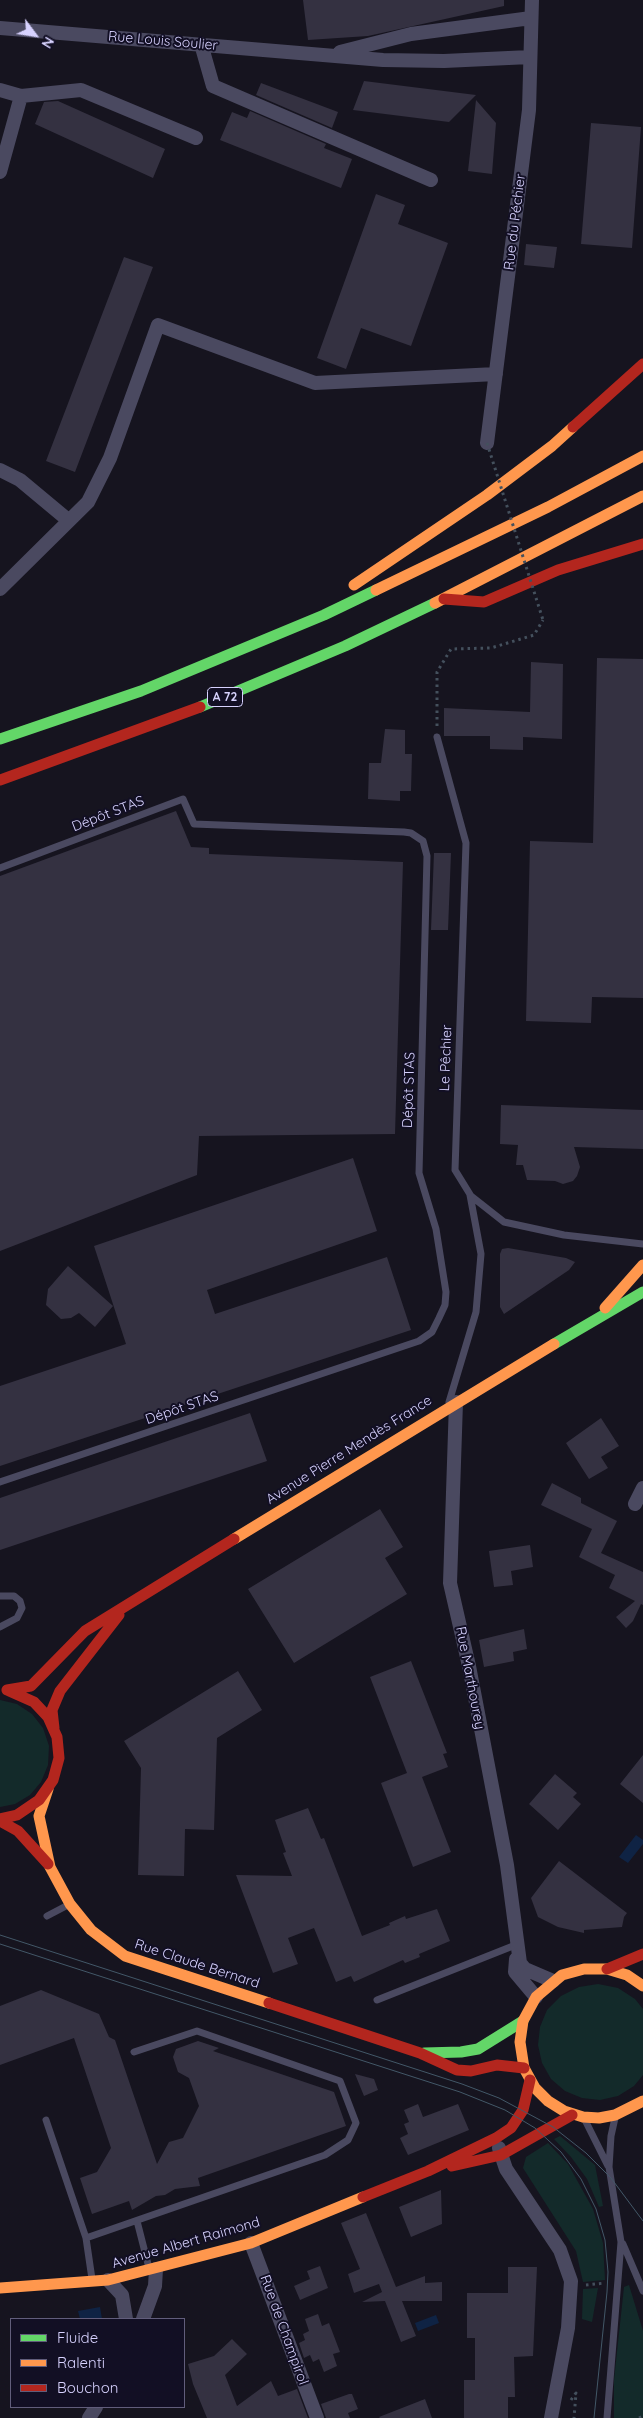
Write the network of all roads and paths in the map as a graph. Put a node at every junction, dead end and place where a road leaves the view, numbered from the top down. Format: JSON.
{"nodes":[{"id":1,"x":532,"y":0,"type":"edge"},
{"id":2,"x":531,"y":18,"type":"junction"},
{"id":3,"x":0,"y":28,"type":"edge"},
{"id":4,"x":201,"y":44,"type":"junction"},
{"id":5,"x":327,"y":56,"type":"junction"},
{"id":6,"x":530,"y":57,"type":"junction"},
{"id":7,"x":0,"y":90,"type":"edge"},
{"id":8,"x":21,"y":96,"type":"junction"},
{"id":9,"x":196,"y":138,"type":"dead end"},
{"id":10,"x":1,"y":164,"type":"edge"},
{"id":11,"x":431,"y":180,"type":"dead end"},
{"id":12,"x":643,"y":364,"type":"edge"},
{"id":13,"x":496,"y":374,"type":"junction"},
{"id":14,"x":487,"y":443,"type":"joint"},
{"id":15,"x":643,"y":456,"type":"edge"},
{"id":16,"x":0,"y":470,"type":"edge"},
{"id":17,"x":643,"y":496,"type":"edge"},
{"id":18,"x":68,"y":520,"type":"junction"},
{"id":19,"x":643,"y":544,"type":"edge"},
{"id":20,"x":0,"y":589,"type":"edge"},
{"id":21,"x":444,"y":599,"type":"junction"},
{"id":22,"x":324,"y":615,"type":"junction"},
{"id":23,"x":437,"y":737,"type":"joint"},
{"id":24,"x":0,"y":739,"type":"edge"},
{"id":25,"x":0,"y":780,"type":"edge"},
{"id":26,"x":0,"y":868,"type":"edge"},
{"id":27,"x":469,"y":1193,"type":"junction"},
{"id":28,"x":643,"y":1244,"type":"edge"},
{"id":29,"x":643,"y":1266,"type":"edge"},
{"id":30,"x":643,"y":1292,"type":"edge"},
{"id":31,"x":592,"y":1323,"type":"junction"},
{"id":32,"x":452,"y":1404,"type":"junction"},
{"id":33,"x":0,"y":1482,"type":"edge"},
{"id":34,"x":643,"y":1488,"type":"edge"},
{"id":35,"x":635,"y":1504,"type":"dead end"},
{"id":36,"x":0,"y":1596,"type":"edge"},
{"id":37,"x":125,"y":1607,"type":"junction"},
{"id":38,"x":0,"y":1627,"type":"edge"},
{"id":39,"x":4,"y":1689,"type":"edge"},
{"id":40,"x":54,"y":1728,"type":"junction"},
{"id":41,"x":48,"y":1789,"type":"junction"},
{"id":42,"x":0,"y":1820,"type":"edge"},
{"id":43,"x":50,"y":1866,"type":"junction"},
{"id":44,"x":70,"y":1904,"type":"junction"},
{"id":45,"x":47,"y":1916,"type":"dead end"},
{"id":46,"x":519,"y":1948,"type":"junction"},
{"id":47,"x":643,"y":1954,"type":"edge"},
{"id":48,"x":607,"y":1969,"type":"junction"},
{"id":49,"x":553,"y":1981,"type":"junction"},
{"id":50,"x":643,"y":1986,"type":"edge"},
{"id":51,"x":536,"y":1997,"type":"junction"},
{"id":52,"x":378,"y":2000,"type":"dead end"},
{"id":53,"x":524,"y":2021,"type":"junction"},
{"id":54,"x":134,"y":2052,"type":"dead end"},
{"id":55,"x":420,"y":2054,"type":"junction"},
{"id":56,"x":524,"y":2068,"type":"junction"},
{"id":57,"x":530,"y":2080,"type":"junction"},
{"id":58,"x":643,"y":2101,"type":"edge"},
{"id":59,"x":615,"y":2115,"type":"junction"},
{"id":60,"x":578,"y":2116,"type":"junction"},
{"id":61,"x":46,"y":2120,"type":"dead end"},
{"id":62,"x":496,"y":2138,"type":"junction"},
{"id":63,"x":501,"y":2155,"type":"junction"},
{"id":64,"x":609,"y":2167,"type":"junction"},
{"id":65,"x":428,"y":2170,"type":"junction"},
{"id":66,"x":137,"y":2221,"type":"junction"},
{"id":67,"x":86,"y":2238,"type":"junction"},
{"id":68,"x":621,"y":2242,"type":"junction"},
{"id":69,"x":251,"y":2243,"type":"junction"},
{"id":70,"x":153,"y":2270,"type":"junction"},
{"id":71,"x":108,"y":2280,"type":"junction"},
{"id":72,"x":93,"y":2281,"type":"junction"},
{"id":73,"x":605,"y":2284,"type":"dead end"},
{"id":74,"x":581,"y":2286,"type":"dead end"},
{"id":75,"x":0,"y":2288,"type":"edge"},
{"id":76,"x":643,"y":2291,"type":"edge"},
{"id":77,"x":126,"y":2318,"type":"edge"},
{"id":78,"x":144,"y":2318,"type":"edge"},
{"id":79,"x":569,"y":2406,"type":"dead end"},
{"id":80,"x":643,"y":2416,"type":"edge"},
{"id":81,"x":317,"y":2418,"type":"edge"},
{"id":82,"x":551,"y":2418,"type":"edge"},
{"id":83,"x":574,"y":2418,"type":"edge"},
{"id":84,"x":607,"y":2418,"type":"edge"},
{"id":85,"x":639,"y":2418,"type":"edge"}],
"edges":[{"from":1,"to":2,"type":"street","name":"Rue du Péchier"},
{"from":2,"to":5,"type":"street","name":"Rue Louis Soulier"},
{"from":2,"to":6,"type":"street","name":"Rue du Péchier"},
{"from":3,"to":4,"type":"street","name":"Rue Louis Soulier"},
{"from":4,"to":5,"type":"street","name":"Rue Louis Soulier"},
{"from":4,"to":11,"type":"street"},
{"from":5,"to":6,"type":"street","name":"Rue Louis Soulier"},
{"from":6,"to":13,"type":"street","name":"Rue du Péchier"},
{"from":7,"to":8,"type":"street"},
{"from":8,"to":9,"type":"street"},
{"from":8,"to":10,"type":"street"},
{"from":12,"to":22,"type":"main road"},
{"from":13,"to":14,"type":"street","name":"Rue du Péchier"},
{"from":13,"to":18,"type":"street"},
{"from":14,"to":23,"type":"path","bridge":true},
{"from":15,"to":22,"type":"main road"},
{"from":16,"to":18,"type":"street"},
{"from":17,"to":21,"type":"main road","number":"A 72"},
{"from":18,"to":20,"type":"street"},
{"from":19,"to":21,"type":"main road"},
{"from":21,"to":25,"type":"main road","number":"A 72"},
{"from":22,"to":24,"type":"main road"},
{"from":23,"to":27,"type":"lane","name":"Le Pêchier"},
{"from":26,"to":33,"type":"lane","name":"Dépôt STAS"},
{"from":27,"to":28,"type":"lane","name":"Le Pêchier"},
{"from":27,"to":32,"type":"lane"},
{"from":29,"to":31,"type":"main road","name":"Avenue Pierre Mendès France"},
{"from":30,"to":31,"type":"main road","name":"Avenue Pierre Mendès France"},
{"from":31,"to":32,"type":"main road","name":"Avenue Pierre Mendès France"},
{"from":32,"to":37,"type":"main road","name":"Avenue Pierre Mendès France"},
{"from":32,"to":46,"type":"street","name":"Rue Marthourey"},
{"from":34,"to":35,"type":"street"},
{"from":36,"to":38,"type":"lane"},
{"from":37,"to":39,"type":"main road","name":"Avenue Pierre Mendès France"},
{"from":37,"to":40,"type":"main road","name":"Avenue Pierre Mendès France"},
{"from":39,"to":40,"type":"main road"},
{"from":40,"to":41,"type":"main road","name":"Rue Claude Bernard"},
{"from":41,"to":42,"type":"main road"},
{"from":41,"to":43,"type":"main road","name":"Rue Claude Bernard"},
{"from":42,"to":43,"type":"main road"},
{"from":43,"to":44,"type":"main road","name":"Rue Claude Bernard"},
{"from":44,"to":45,"type":"lane"},
{"from":44,"to":55,"type":"main road","name":"Rue Claude Bernard"},
{"from":46,"to":49,"type":"street","name":"Rue Marthourey"},
{"from":46,"to":51,"type":"street","name":"Rue Marthourey"},
{"from":46,"to":52,"type":"lane"},
{"from":47,"to":48,"type":"main road"},
{"from":48,"to":49,"type":"main road"},
{"from":48,"to":50,"type":"main road"},
{"from":49,"to":51,"type":"main road"},
{"from":51,"to":53,"type":"main road"},
{"from":53,"to":55,"type":"main road","name":"Rue Claude Bernard"},
{"from":53,"to":56,"type":"main road"},
{"from":54,"to":66,"type":"lane"},
{"from":55,"to":56,"type":"main road","name":"Rue Claude Bernard"},
{"from":56,"to":57,"type":"main road"},
{"from":57,"to":60,"type":"main road"},
{"from":57,"to":62,"type":"main road","name":"Avenue Albert Raimond"},
{"from":58,"to":59,"type":"main road"},
{"from":59,"to":60,"type":"main road"},
{"from":59,"to":64,"type":"lane"},
{"from":60,"to":63,"type":"main road","name":"Avenue Albert Raimond"},
{"from":60,"to":64,"type":"lane"},
{"from":61,"to":67,"type":"lane"},
{"from":62,"to":63,"type":"street"},
{"from":62,"to":65,"type":"main road","name":"Avenue Albert Raimond"},
{"from":63,"to":65,"type":"main road","name":"Avenue Albert Raimond"},
{"from":63,"to":82,"type":"street"},
{"from":64,"to":68,"type":"lane"},
{"from":65,"to":69,"type":"main road","name":"Avenue Albert Raimond"},
{"from":66,"to":67,"type":"lane"},
{"from":66,"to":70,"type":"lane"},
{"from":67,"to":72,"type":"lane"},
{"from":68,"to":76,"type":"lane"},
{"from":68,"to":84,"type":"lane"},
{"from":69,"to":70,"type":"main road","name":"Avenue Albert Raimond"},
{"from":69,"to":81,"type":"street","name":"Rue de Champirol"},
{"from":70,"to":71,"type":"main road","name":"Avenue Albert Raimond"},
{"from":70,"to":78,"type":"street"},
{"from":71,"to":72,"type":"main road","name":"Avenue Albert Raimond"},
{"from":71,"to":77,"type":"street"},
{"from":72,"to":75,"type":"main road","name":"Avenue Albert Raimond"},
{"from":73,"to":74,"type":"path"},
{"from":79,"to":83,"type":"path"},
{"from":80,"to":85,"type":"path"}]}
